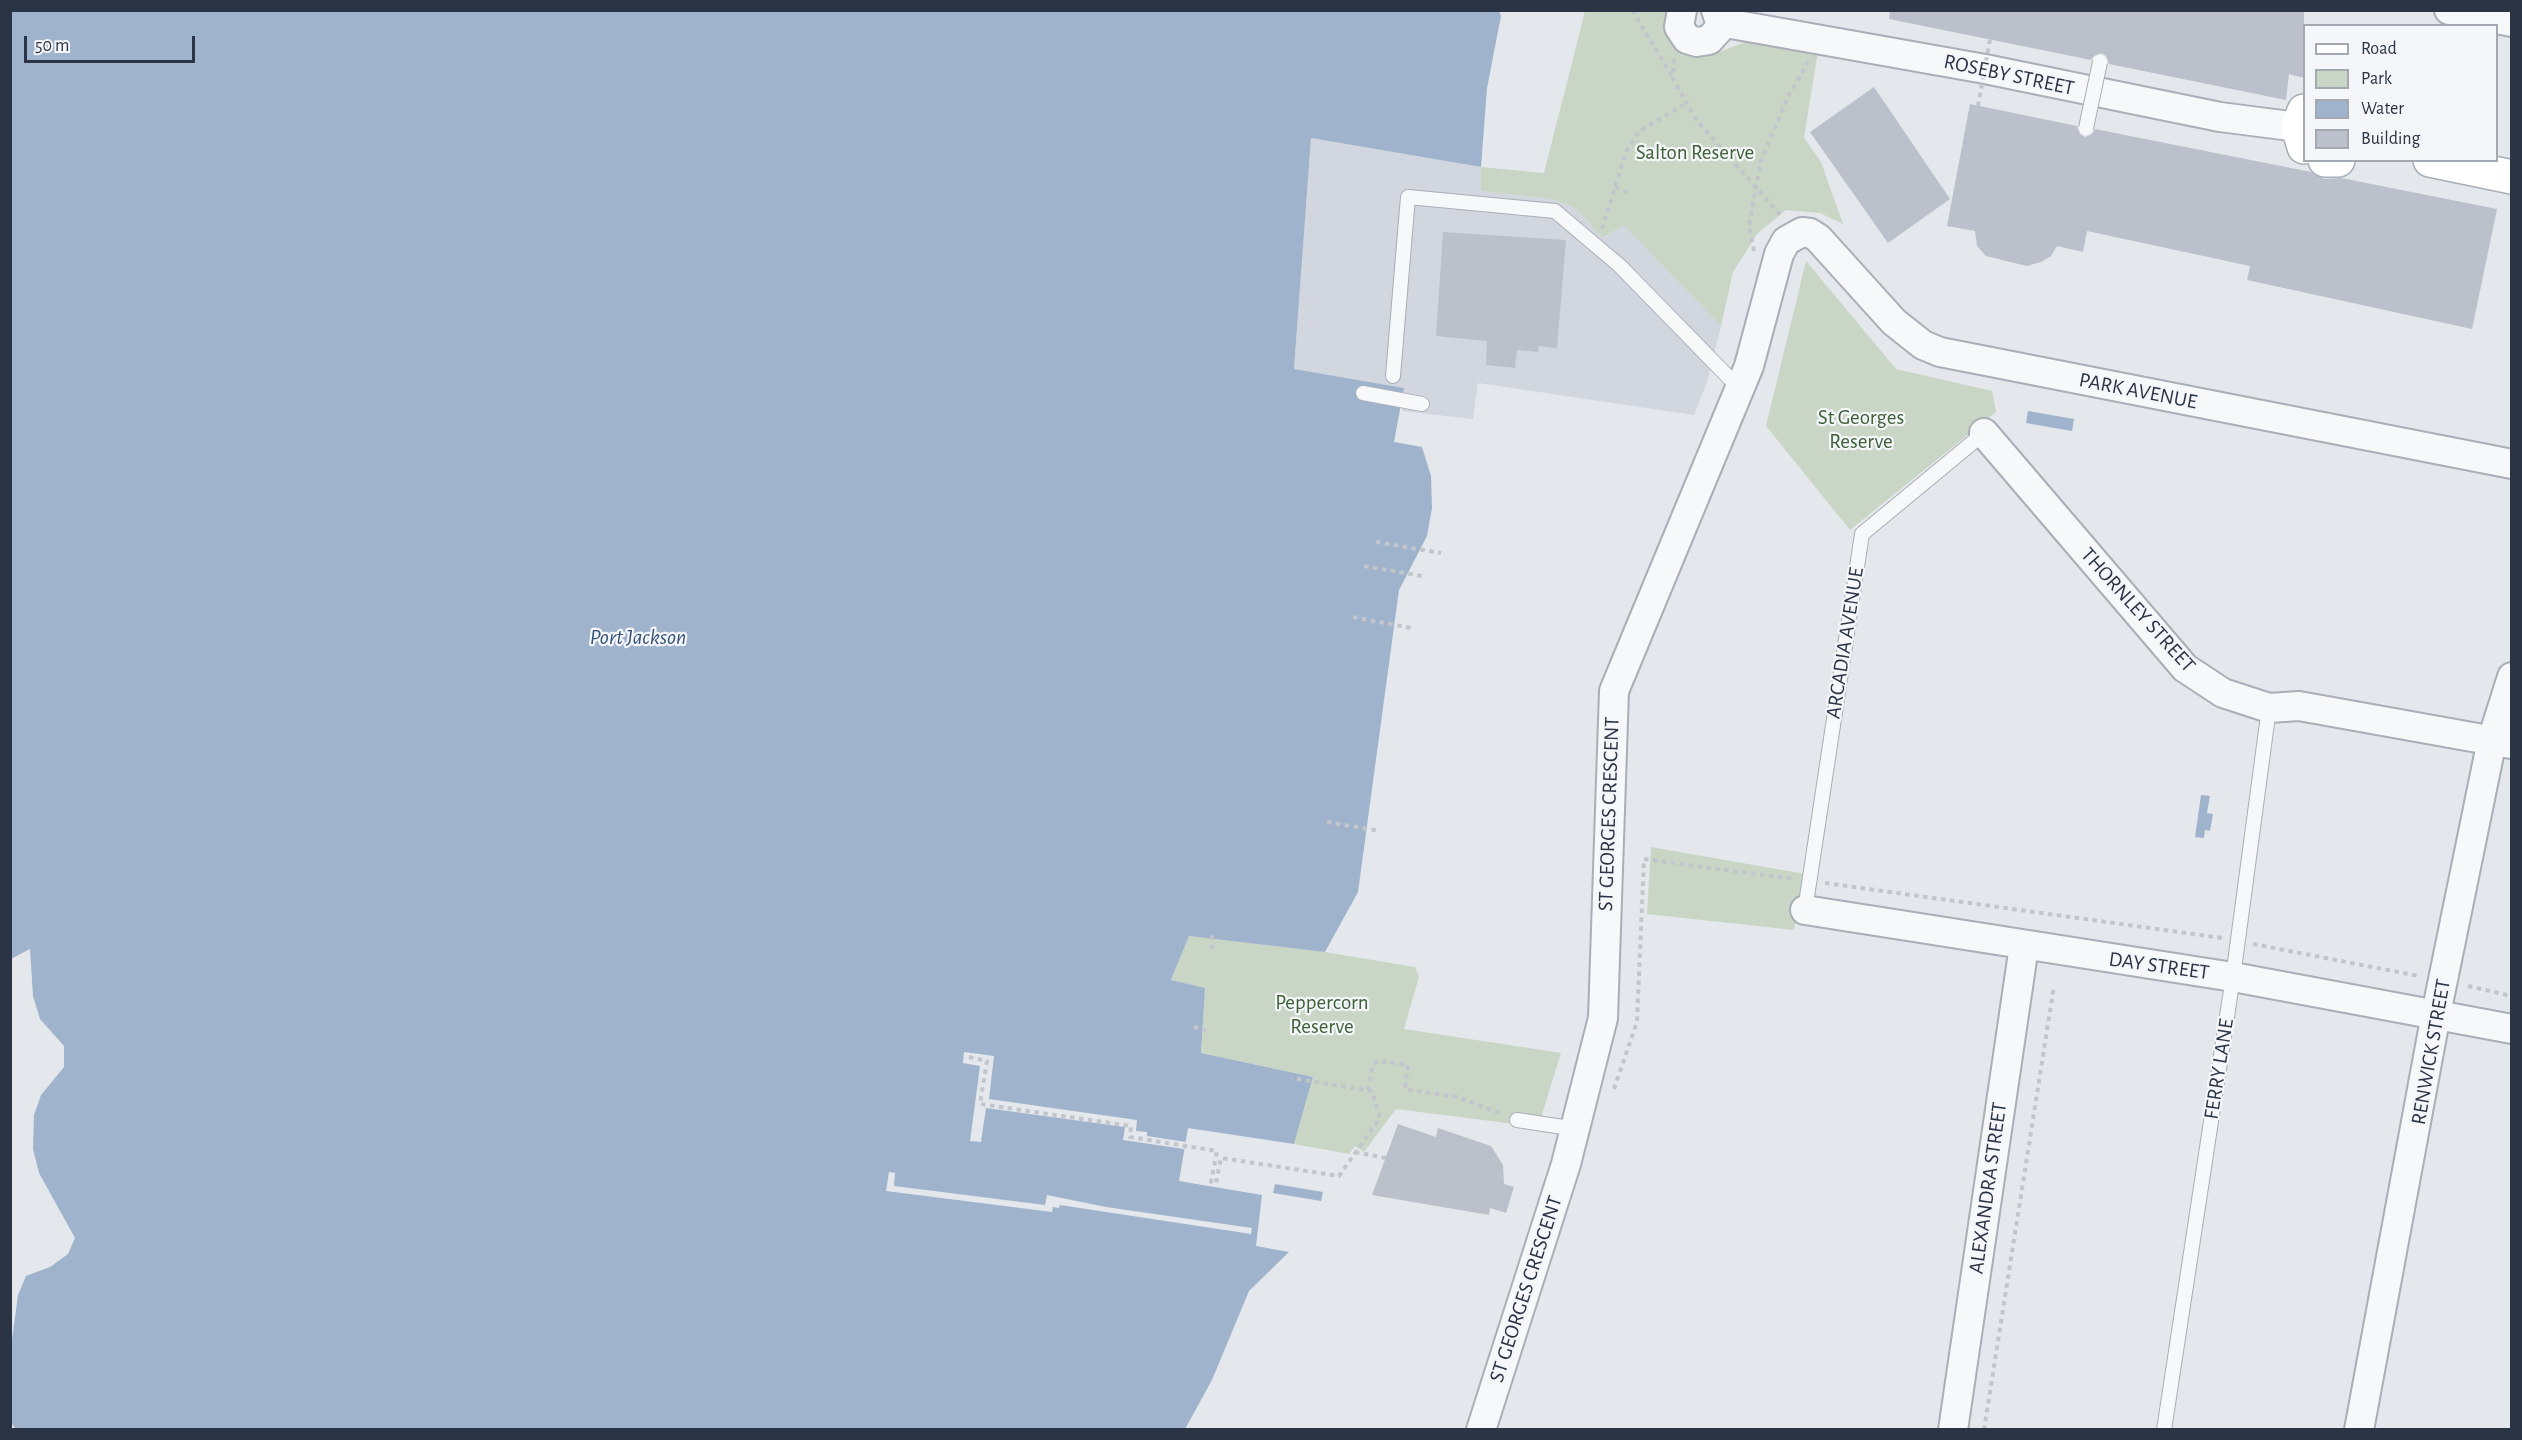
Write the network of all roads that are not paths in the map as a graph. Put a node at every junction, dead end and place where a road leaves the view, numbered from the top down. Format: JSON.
{"nodes":[{"id":1,"x":1682,"y":10,"type":"edge"},
{"id":2,"x":2449,"y":10,"type":"edge"},
{"id":3,"x":1718,"y":16,"type":"edge"},
{"id":4,"x":2511,"y":22,"type":"edge"},
{"id":5,"x":2100,"y":62,"type":"dead end"},
{"id":6,"x":2086,"y":128,"type":"dead end"},
{"id":7,"x":2303,"y":145,"type":"edge"},
{"id":8,"x":2440,"y":162,"type":"edge"},
{"id":9,"x":2511,"y":177,"type":"edge"},
{"id":10,"x":1803,"y":233,"type":"joint"},
{"id":11,"x":1393,"y":376,"type":"dead end"},
{"id":12,"x":1740,"y":389,"type":"junction"},
{"id":13,"x":1363,"y":393,"type":"dead end"},
{"id":14,"x":1422,"y":404,"type":"dead end"},
{"id":15,"x":1984,"y":433,"type":"joint"},
{"id":16,"x":2511,"y":464,"type":"edge"},
{"id":17,"x":2511,"y":677,"type":"edge"},
{"id":18,"x":2269,"y":708,"type":"junction"},
{"id":19,"x":2502,"y":742,"type":"edge"},
{"id":20,"x":1805,"y":910,"type":"joint"},
{"id":21,"x":2024,"y":946,"type":"junction"},
{"id":22,"x":2233,"y":977,"type":"junction"},
{"id":23,"x":2436,"y":1014,"type":"junction"},
{"id":24,"x":2511,"y":1029,"type":"edge"},
{"id":25,"x":1517,"y":1120,"type":"road end"},
{"id":26,"x":1576,"y":1129,"type":"junction"},
{"id":27,"x":1481,"y":1430,"type":"edge"},
{"id":28,"x":1953,"y":1430,"type":"edge"},
{"id":29,"x":2164,"y":1430,"type":"edge"},
{"id":30,"x":2358,"y":1430,"type":"edge"}],
"edges":[{"from":1,"to":3,"type":"street","name":"ROSEBY STREET"},
{"from":2,"to":4,"type":"street"},
{"from":3,"to":7,"type":"street","name":"ROSEBY STREET"},
{"from":5,"to":6,"type":"lane","bridge":true},
{"from":8,"to":9,"type":"street"},
{"from":10,"to":12,"type":"street","name":"ST GEORGES CRESCENT"},
{"from":10,"to":16,"type":"street","name":"PARK AVENUE"},
{"from":11,"to":12,"type":"lane"},
{"from":12,"to":26,"type":"street","name":"ST GEORGES CRESCENT"},
{"from":13,"to":14,"type":"lane"},
{"from":15,"to":18,"type":"street","name":"THORNLEY STREET"},
{"from":15,"to":20,"type":"lane","name":"ARCADIA AVENUE"},
{"from":17,"to":19,"type":"street","name":"RENWICK STREET"},
{"from":18,"to":19,"type":"street","name":"THORNLEY STREET"},
{"from":18,"to":22,"type":"lane","name":"FERRY LANE"},
{"from":19,"to":23,"type":"street","name":"RENWICK STREET"},
{"from":20,"to":21,"type":"street","name":"DAY STREET"},
{"from":21,"to":22,"type":"street","name":"DAY STREET"},
{"from":21,"to":28,"type":"street","name":"ALEXANDRA STREET"},
{"from":22,"to":23,"type":"street","name":"DAY STREET"},
{"from":22,"to":29,"type":"lane","name":"FERRY LANE"},
{"from":23,"to":24,"type":"street","name":"DAY STREET"},
{"from":23,"to":30,"type":"street","name":"RENWICK STREET"},
{"from":25,"to":26,"type":"lane"},
{"from":26,"to":27,"type":"street","name":"ST GEORGES CRESCENT"}]}
